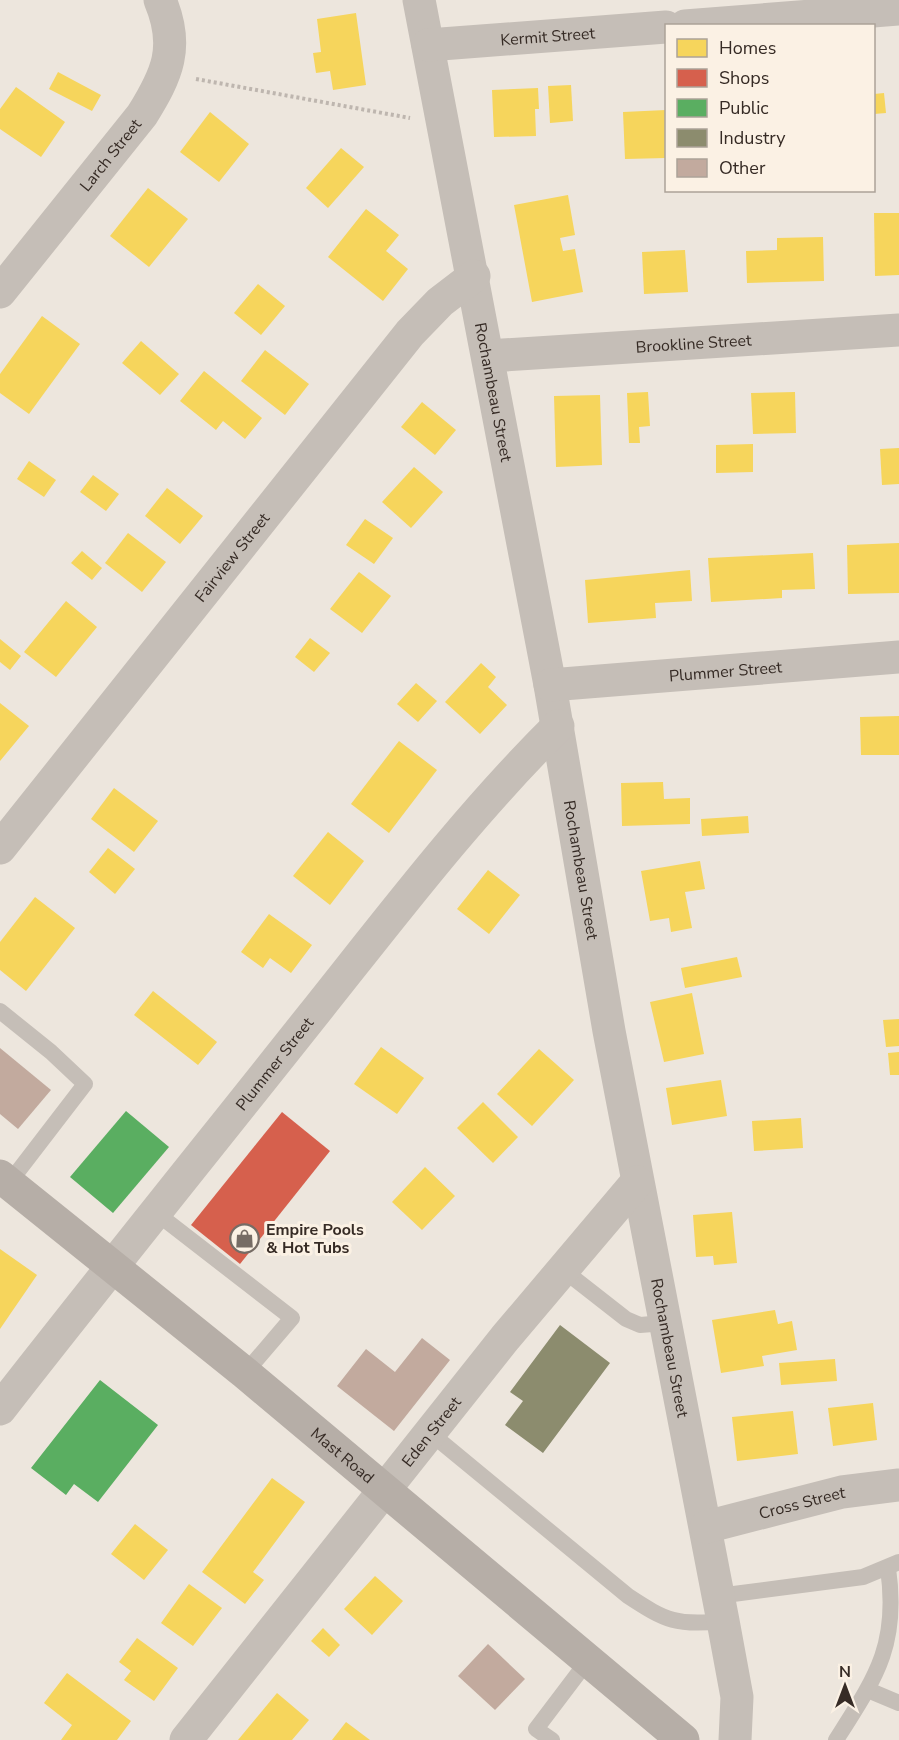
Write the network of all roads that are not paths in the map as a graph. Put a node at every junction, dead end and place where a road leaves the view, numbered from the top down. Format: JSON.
{"nodes":[{"id":1,"x":160,"y":0,"type":"edge"},
{"id":2,"x":419,"y":0,"type":"edge"},
{"id":3,"x":899,"y":9,"type":"edge"},
{"id":4,"x":710,"y":24,"type":"edge"},
{"id":5,"x":665,"y":27,"type":"edge"},
{"id":6,"x":428,"y":45,"type":"junction"},
{"id":7,"x":474,"y":276,"type":"junction"},
{"id":8,"x":0,"y":292,"type":"edge"},
{"id":9,"x":899,"y":330,"type":"edge"},
{"id":10,"x":488,"y":356,"type":"junction"},
{"id":11,"x":899,"y":657,"type":"edge"},
{"id":12,"x":550,"y":685,"type":"junction"},
{"id":13,"x":558,"y":726,"type":"junction"},
{"id":14,"x":0,"y":848,"type":"edge"},
{"id":15,"x":0,"y":1011,"type":"edge"},
{"id":16,"x":5,"y":1180,"type":"edge"},
{"id":17,"x":637,"y":1182,"type":"junction"},
{"id":18,"x":155,"y":1212,"type":"junction"},
{"id":19,"x":112,"y":1264,"type":"junction"},
{"id":20,"x":562,"y":1269,"type":"junction"},
{"id":21,"x":665,"y":1323,"type":"junction"},
{"id":22,"x":245,"y":1373,"type":"junction"},
{"id":23,"x":0,"y":1409,"type":"edge"},
{"id":24,"x":429,"y":1432,"type":"junction"},
{"id":25,"x":899,"y":1485,"type":"edge"},
{"id":26,"x":383,"y":1489,"type":"junction"},
{"id":27,"x":706,"y":1527,"type":"junction"},
{"id":28,"x":893,"y":1565,"type":"edge"},
{"id":29,"x":721,"y":1609,"type":"junction"},
{"id":30,"x":589,"y":1659,"type":"junction"},
{"id":31,"x":868,"y":1690,"type":"junction"},
{"id":32,"x":899,"y":1703,"type":"edge"},
{"id":33,"x":186,"y":1740,"type":"edge"},
{"id":34,"x":552,"y":1740,"type":"edge"},
{"id":35,"x":682,"y":1740,"type":"edge"},
{"id":36,"x":735,"y":1740,"type":"edge"},
{"id":37,"x":836,"y":1740,"type":"edge"}],
"edges":[{"from":1,"to":8,"type":"street","name":"Larch Street"},
{"from":2,"to":6,"type":"street","name":"Rochambeau Street"},
{"from":3,"to":4,"type":"street"},
{"from":5,"to":6,"type":"street","name":"Kermit Street"},
{"from":6,"to":7,"type":"street","name":"Rochambeau Street"},
{"from":7,"to":10,"type":"street","name":"Rochambeau Street"},
{"from":7,"to":14,"type":"street","name":"Fairview Street"},
{"from":9,"to":10,"type":"street","name":"Brookline Street"},
{"from":10,"to":12,"type":"street","name":"Rochambeau Street"},
{"from":11,"to":12,"type":"street","name":"Plummer Street"},
{"from":12,"to":13,"type":"street","name":"Rochambeau Street"},
{"from":13,"to":17,"type":"street","name":"Rochambeau Street"},
{"from":13,"to":18,"type":"street","name":"Plummer Street"},
{"from":15,"to":16,"type":"lane"},
{"from":16,"to":19,"type":"main road","name":"Mast Road"},
{"from":17,"to":20,"type":"street","name":"Eden Street"},
{"from":17,"to":21,"type":"street","name":"Rochambeau Street"},
{"from":18,"to":19,"type":"street","name":"Plummer Street"},
{"from":18,"to":22,"type":"lane"},
{"from":19,"to":22,"type":"main road","name":"Mast Road"},
{"from":19,"to":23,"type":"street","name":"Plummer Street"},
{"from":20,"to":21,"type":"lane"},
{"from":20,"to":24,"type":"street","name":"Eden Street"},
{"from":21,"to":27,"type":"street","name":"Rochambeau Street"},
{"from":22,"to":26,"type":"main road","name":"Mast Road"},
{"from":24,"to":26,"type":"street","name":"Eden Street"},
{"from":24,"to":29,"type":"lane"},
{"from":25,"to":27,"type":"street","name":"Cross Street"},
{"from":26,"to":30,"type":"main road","name":"Mast Road"},
{"from":26,"to":33,"type":"street","name":"Eden Street"},
{"from":27,"to":29,"type":"street","name":"Rochambeau Street"},
{"from":28,"to":29,"type":"lane"},
{"from":28,"to":31,"type":"lane"},
{"from":29,"to":36,"type":"street","name":"Rochambeau Street"},
{"from":30,"to":34,"type":"lane"},
{"from":30,"to":35,"type":"main road","name":"Mast Road"},
{"from":31,"to":32,"type":"lane"},
{"from":31,"to":37,"type":"lane"}]}
